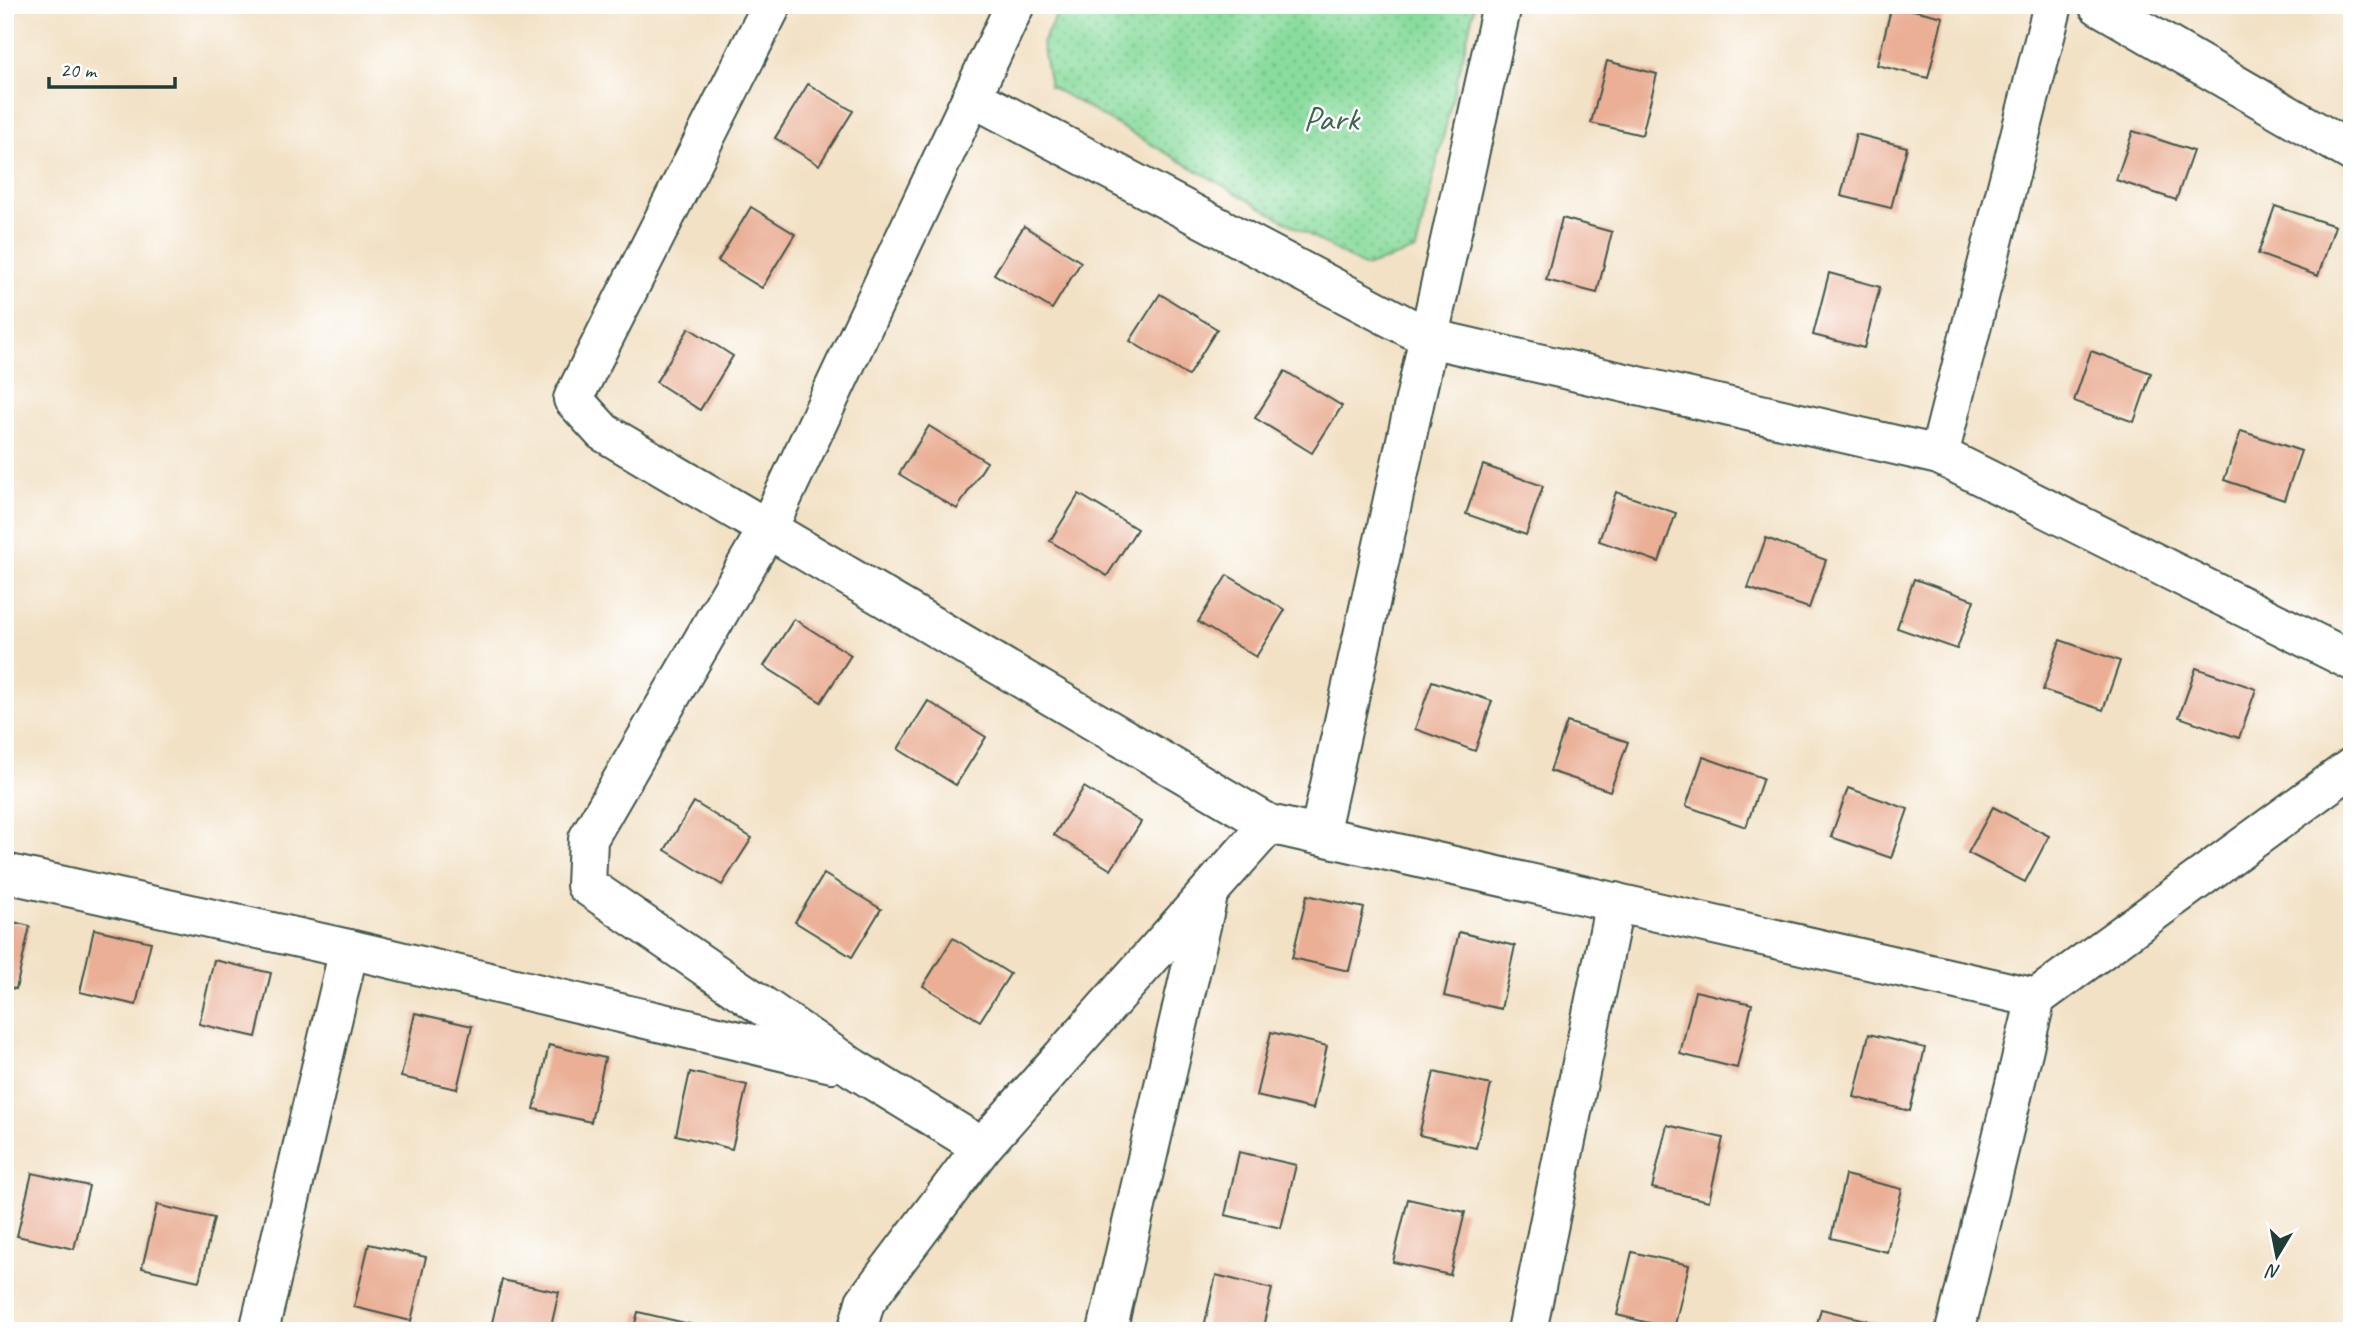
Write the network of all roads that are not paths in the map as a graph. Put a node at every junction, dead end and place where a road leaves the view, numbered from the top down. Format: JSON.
{"nodes":[{"id":1,"x":772,"y":5,"type":"edge"},
{"id":2,"x":1015,"y":5,"type":"edge"},
{"id":3,"x":1502,"y":5,"type":"edge"},
{"id":4,"x":2053,"y":5,"type":"edge"},
{"id":5,"x":2098,"y":5,"type":"edge"},
{"id":6,"x":972,"y":97,"type":"junction"},
{"id":7,"x":2352,"y":152,"type":"edge"},
{"id":8,"x":1429,"y":338,"type":"junction"},
{"id":9,"x":1939,"y":455,"type":"junction"},
{"id":10,"x":768,"y":528,"type":"junction"},
{"id":11,"x":2352,"y":661,"type":"edge"},
{"id":12,"x":2352,"y":767,"type":"edge"},
{"id":13,"x":1269,"y":824,"type":"junction"},
{"id":14,"x":1319,"y":835,"type":"junction"},
{"id":15,"x":5,"y":873,"type":"edge"},
{"id":16,"x":1209,"y":891,"type":"junction"},
{"id":17,"x":1615,"y":902,"type":"junction"},
{"id":18,"x":349,"y":949,"type":"junction"},
{"id":19,"x":2036,"y":998,"type":"junction"},
{"id":20,"x":853,"y":1068,"type":"junction"},
{"id":21,"x":982,"y":1147,"type":"junction"},
{"id":22,"x":259,"y":1331,"type":"edge"},
{"id":23,"x":857,"y":1331,"type":"edge"},
{"id":24,"x":1107,"y":1331,"type":"edge"},
{"id":25,"x":1527,"y":1331,"type":"edge"},
{"id":26,"x":1955,"y":1331,"type":"edge"}],
"edges":[{"from":1,"to":10,"type":"street"},
{"from":2,"to":6,"type":"street"},
{"from":3,"to":8,"type":"street"},
{"from":4,"to":9,"type":"street"},
{"from":5,"to":7,"type":"street"},
{"from":6,"to":8,"type":"street"},
{"from":6,"to":10,"type":"street"},
{"from":8,"to":9,"type":"street"},
{"from":8,"to":14,"type":"street"},
{"from":9,"to":11,"type":"street"},
{"from":10,"to":13,"type":"street"},
{"from":10,"to":20,"type":"street"},
{"from":12,"to":19,"type":"street"},
{"from":13,"to":14,"type":"street"},
{"from":13,"to":16,"type":"street"},
{"from":14,"to":17,"type":"street"},
{"from":15,"to":18,"type":"street"},
{"from":16,"to":21,"type":"street"},
{"from":16,"to":24,"type":"street"},
{"from":17,"to":19,"type":"street"},
{"from":17,"to":25,"type":"street"},
{"from":18,"to":20,"type":"street"},
{"from":18,"to":22,"type":"street"},
{"from":19,"to":26,"type":"street"},
{"from":20,"to":21,"type":"street"},
{"from":21,"to":23,"type":"street"}]}
